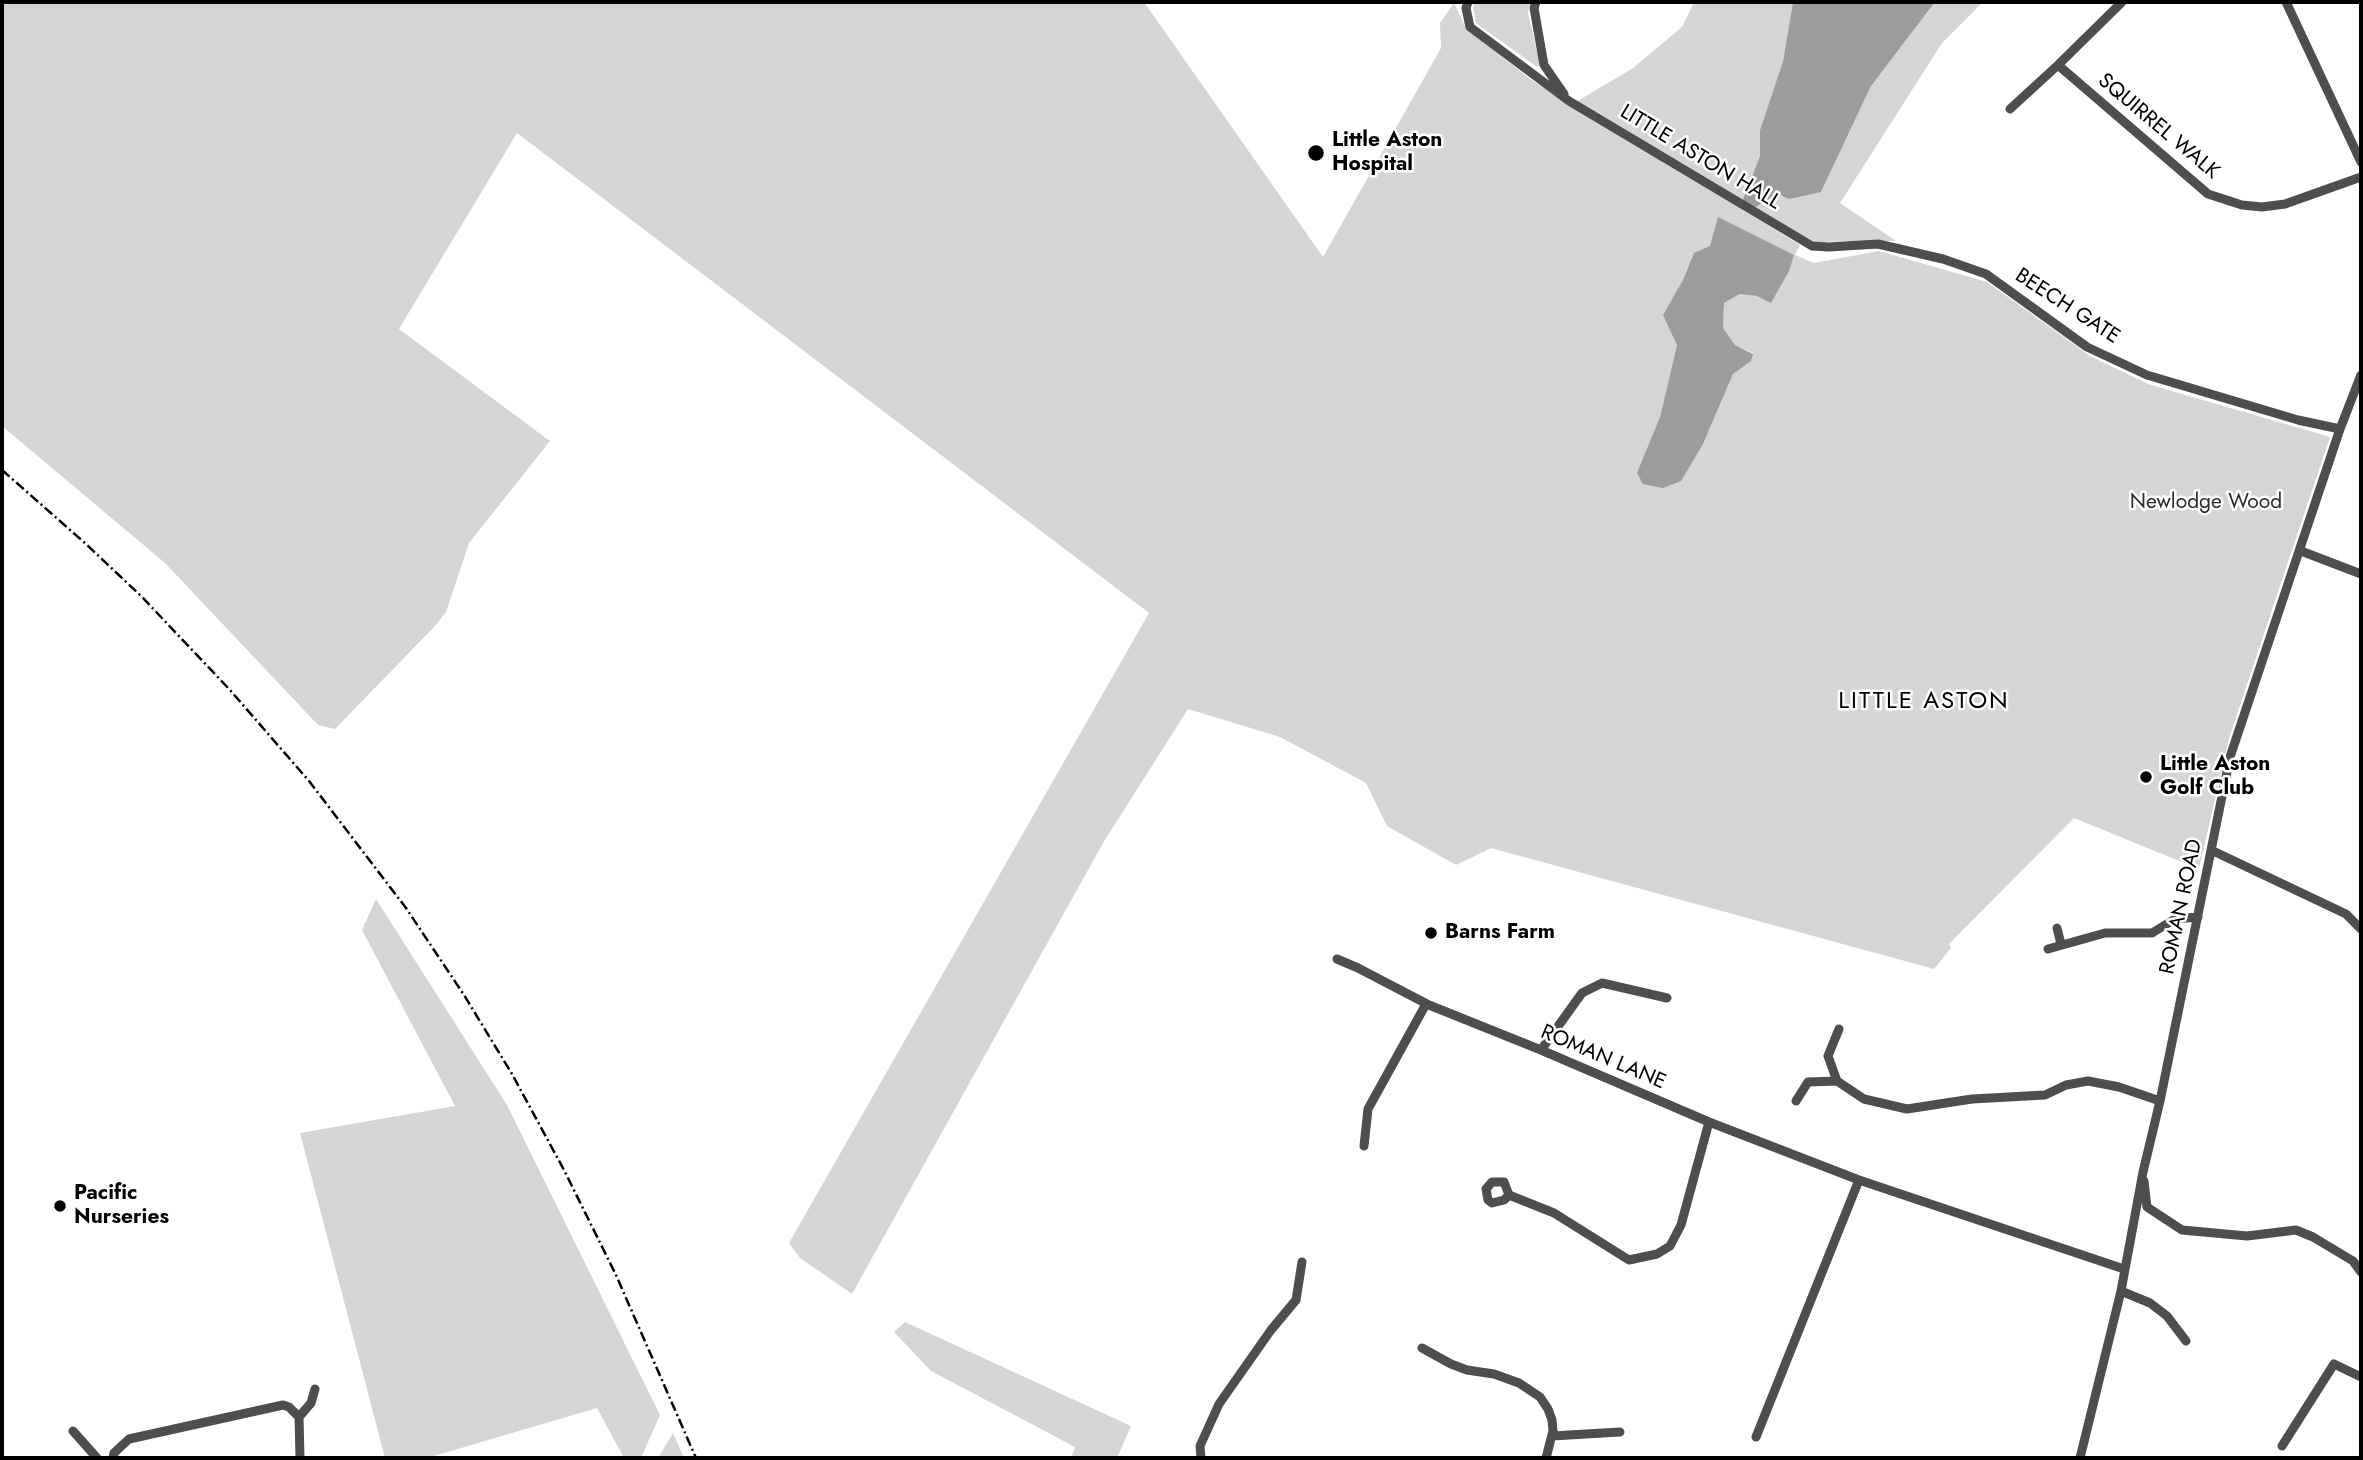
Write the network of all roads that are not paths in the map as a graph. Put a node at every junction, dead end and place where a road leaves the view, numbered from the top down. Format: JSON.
{"nodes":[{"id":1,"x":1468,"y":2,"type":"edge"},
{"id":2,"x":1536,"y":2,"type":"edge"},
{"id":3,"x":2122,"y":2,"type":"edge"},
{"id":4,"x":2286,"y":2,"type":"edge"},
{"id":5,"x":2059,"y":65,"type":"junction"},
{"id":6,"x":1569,"y":101,"type":"junction"},
{"id":7,"x":2010,"y":109,"type":"dead end"},
{"id":8,"x":2361,"y":162,"type":"edge"},
{"id":9,"x":2361,"y":177,"type":"edge"},
{"id":10,"x":1812,"y":246,"type":"joint"},
{"id":11,"x":2361,"y":375,"type":"edge"},
{"id":12,"x":2340,"y":429,"type":"junction"},
{"id":13,"x":2301,"y":551,"type":"junction"},
{"id":14,"x":2361,"y":574,"type":"edge"},
{"id":15,"x":2211,"y":850,"type":"junction"},
{"id":16,"x":2198,"y":917,"type":"junction"},
{"id":17,"x":2057,"y":928,"type":"dead end"},
{"id":18,"x":2361,"y":929,"type":"edge"},
{"id":19,"x":2060,"y":944,"type":"junction"},
{"id":20,"x":2048,"y":949,"type":"dead end"},
{"id":21,"x":1337,"y":959,"type":"dead end"},
{"id":22,"x":1667,"y":998,"type":"dead end"},
{"id":23,"x":1426,"y":1004,"type":"junction"},
{"id":24,"x":1839,"y":1028,"type":"dead end"},
{"id":25,"x":1541,"y":1050,"type":"junction"},
{"id":26,"x":1836,"y":1081,"type":"junction"},
{"id":27,"x":1796,"y":1101,"type":"dead end"},
{"id":28,"x":2160,"y":1101,"type":"junction"},
{"id":29,"x":1709,"y":1122,"type":"junction"},
{"id":30,"x":1364,"y":1146,"type":"dead end"},
{"id":31,"x":2143,"y":1172,"type":"junction"},
{"id":32,"x":1858,"y":1180,"type":"junction"},
{"id":33,"x":1509,"y":1195,"type":"dead end"},
{"id":34,"x":2357,"y":1261,"type":"edge"},
{"id":35,"x":1302,"y":1262,"type":"dead end"},
{"id":36,"x":2123,"y":1269,"type":"junction"},
{"id":37,"x":2361,"y":1272,"type":"edge"},
{"id":38,"x":2121,"y":1291,"type":"junction"},
{"id":39,"x":2186,"y":1340,"type":"dead end"},
{"id":40,"x":1422,"y":1348,"type":"dead end"},
{"id":41,"x":2361,"y":1377,"type":"edge"},
{"id":42,"x":315,"y":1389,"type":"dead end"},
{"id":43,"x":299,"y":1417,"type":"junction"},
{"id":44,"x":73,"y":1431,"type":"dead end"},
{"id":45,"x":1619,"y":1432,"type":"dead end"},
{"id":46,"x":1552,"y":1436,"type":"junction"},
{"id":47,"x":1756,"y":1437,"type":"dead end"},
{"id":48,"x":2282,"y":1446,"type":"dead end"},
{"id":49,"x":97,"y":1458,"type":"edge"},
{"id":50,"x":113,"y":1458,"type":"edge"},
{"id":51,"x":300,"y":1458,"type":"edge"},
{"id":52,"x":1201,"y":1458,"type":"edge"},
{"id":53,"x":1546,"y":1458,"type":"edge"},
{"id":54,"x":2080,"y":1458,"type":"edge"}],
"edges":[{"from":1,"to":6,"type":"street","name":"LITTLE ASTON HALL"},
{"from":2,"to":6,"type":"street","name":"LITTLE ASTON HALL"},
{"from":3,"to":5,"type":"street"},
{"from":4,"to":8,"type":"street"},
{"from":5,"to":7,"type":"street"},
{"from":5,"to":9,"type":"street","name":"SQUIRREL WALK"},
{"from":6,"to":10,"type":"street","name":"LITTLE ASTON HALL"},
{"from":10,"to":12,"type":"street","name":"BEECH GATE"},
{"from":11,"to":12,"type":"street","name":"ROMAN ROAD"},
{"from":12,"to":13,"type":"street","name":"ROMAN ROAD"},
{"from":13,"to":14,"type":"street"},
{"from":13,"to":15,"type":"street","name":"ROMAN ROAD"},
{"from":15,"to":16,"type":"street","name":"ROMAN ROAD"},
{"from":15,"to":18,"type":"street"},
{"from":16,"to":19,"type":"street"},
{"from":16,"to":28,"type":"street","name":"ROMAN ROAD"},
{"from":17,"to":19,"type":"street"},
{"from":19,"to":20,"type":"street"},
{"from":21,"to":23,"type":"street","name":"ROMAN LANE"},
{"from":22,"to":25,"type":"street"},
{"from":23,"to":25,"type":"street","name":"ROMAN LANE"},
{"from":23,"to":30,"type":"street"},
{"from":24,"to":26,"type":"street"},
{"from":25,"to":29,"type":"street","name":"ROMAN LANE"},
{"from":26,"to":27,"type":"street"},
{"from":26,"to":28,"type":"street"},
{"from":28,"to":31,"type":"street","name":"ROMAN ROAD"},
{"from":29,"to":32,"type":"street","name":"ROMAN LANE"},
{"from":29,"to":33,"type":"street"},
{"from":31,"to":34,"type":"street"},
{"from":31,"to":36,"type":"street","name":"ROMAN ROAD"},
{"from":32,"to":36,"type":"street","name":"ROMAN LANE"},
{"from":32,"to":47,"type":"street"},
{"from":34,"to":37,"type":"street"},
{"from":35,"to":52,"type":"street"},
{"from":36,"to":38,"type":"street","name":"ROMAN ROAD"},
{"from":38,"to":39,"type":"street"},
{"from":38,"to":54,"type":"street","name":"ROMAN ROAD"},
{"from":40,"to":46,"type":"street"},
{"from":41,"to":48,"type":"street"},
{"from":42,"to":43,"type":"street"},
{"from":43,"to":50,"type":"street"},
{"from":43,"to":51,"type":"street"},
{"from":44,"to":49,"type":"street"},
{"from":45,"to":46,"type":"street"},
{"from":46,"to":53,"type":"street"}]}
